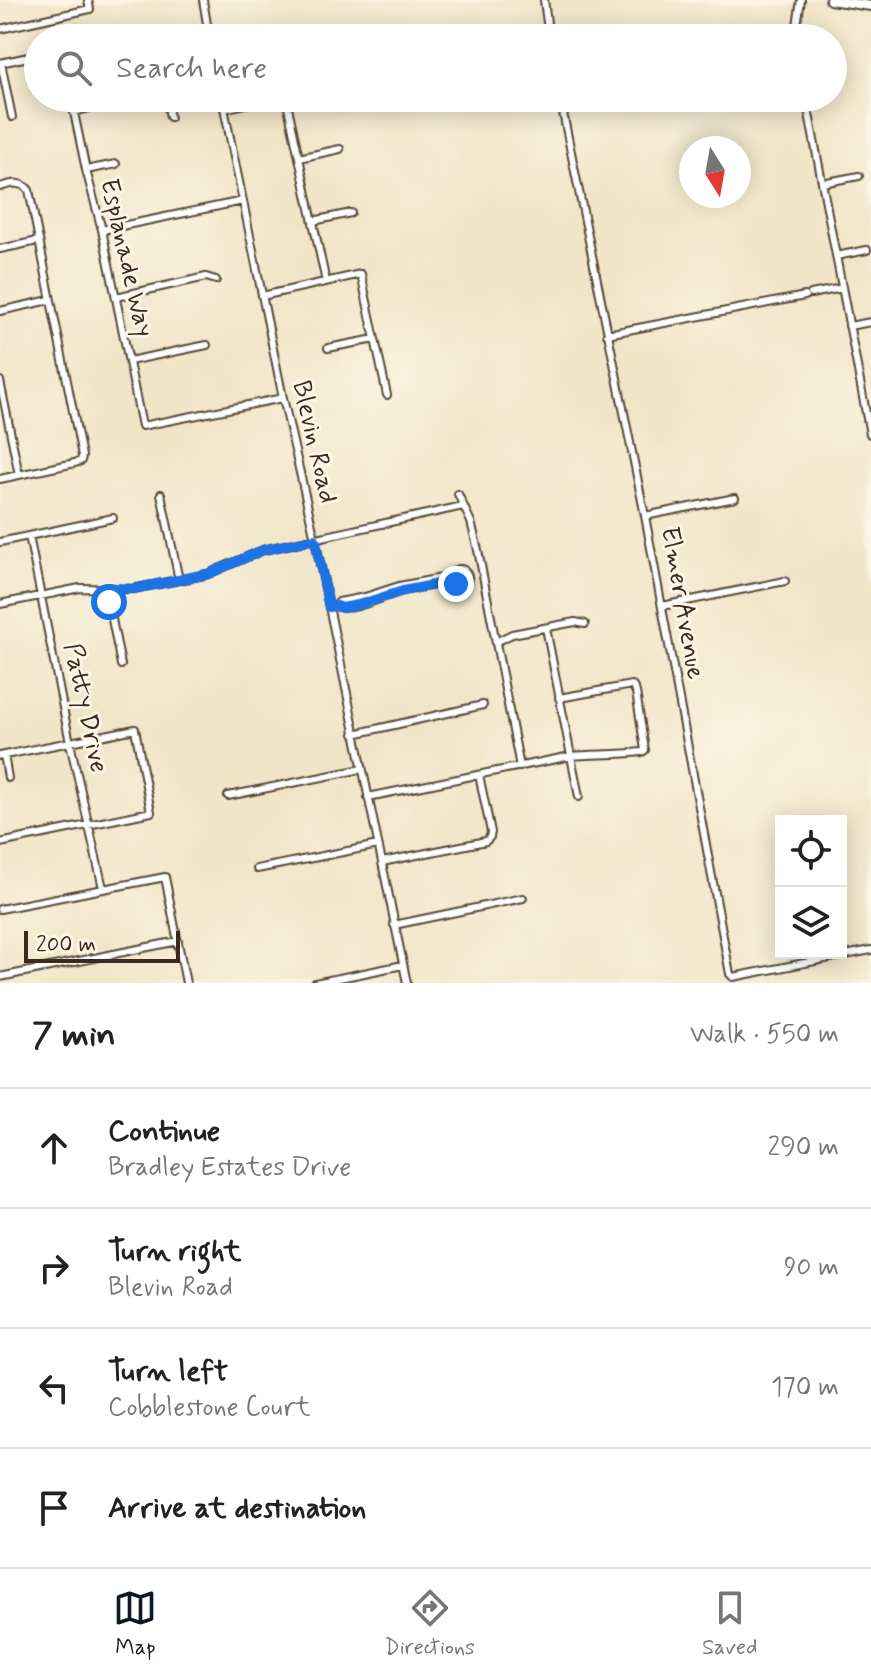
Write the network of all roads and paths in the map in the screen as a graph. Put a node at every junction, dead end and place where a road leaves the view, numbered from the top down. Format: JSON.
{"nodes":[{"id":1,"x":88,"y":0,"type":"edge"},
{"id":2,"x":203,"y":0,"type":"edge"},
{"id":3,"x":544,"y":0,"type":"edge"},
{"id":4,"x":801,"y":0,"type":"edge"},
{"id":5,"x":830,"y":0,"type":"edge"},
{"id":6,"x":871,"y":6,"type":"edge"},
{"id":7,"x":207,"y":24,"type":"edge"},
{"id":8,"x":547,"y":24,"type":"edge"},
{"id":9,"x":797,"y":24,"type":"edge"},
{"id":10,"x":0,"y":29,"type":"edge"},
{"id":11,"x":24,"y":58,"type":"edge"},
{"id":12,"x":1,"y":63,"type":"edge"},
{"id":13,"x":74,"y":112,"type":"edge"},
{"id":14,"x":169,"y":112,"type":"edge"},
{"id":15,"x":225,"y":112,"type":"edge"},
{"id":16,"x":289,"y":112,"type":"edge"},
{"id":17,"x":563,"y":112,"type":"edge"},
{"id":18,"x":809,"y":112,"type":"edge"},
{"id":19,"x":12,"y":117,"type":"dead end"},
{"id":20,"x":170,"y":117,"type":"dead end"},
{"id":21,"x":340,"y":149,"type":"dead end"},
{"id":22,"x":299,"y":158,"type":"junction"},
{"id":23,"x":116,"y":164,"type":"dead end"},
{"id":24,"x":86,"y":170,"type":"junction"},
{"id":25,"x":859,"y":176,"type":"dead end"},
{"id":26,"x":822,"y":183,"type":"junction"},
{"id":27,"x":0,"y":187,"type":"edge"},
{"id":28,"x":243,"y":201,"type":"junction"},
{"id":29,"x":351,"y":213,"type":"dead end"},
{"id":30,"x":313,"y":221,"type":"junction"},
{"id":31,"x":102,"y":230,"type":"junction"},
{"id":32,"x":38,"y":241,"type":"junction"},
{"id":33,"x":0,"y":249,"type":"edge"},
{"id":34,"x":867,"y":250,"type":"dead end"},
{"id":35,"x":836,"y":256,"type":"junction"},
{"id":36,"x":216,"y":280,"type":"dead end"},
{"id":37,"x":326,"y":282,"type":"junction"},
{"id":38,"x":842,"y":288,"type":"junction"},
{"id":39,"x":262,"y":296,"type":"junction"},
{"id":40,"x":116,"y":297,"type":"junction"},
{"id":41,"x":50,"y":300,"type":"junction"},
{"id":42,"x":0,"y":311,"type":"edge"},
{"id":43,"x":871,"y":322,"type":"edge"},
{"id":44,"x":849,"y":326,"type":"junction"},
{"id":45,"x":607,"y":334,"type":"junction"},
{"id":46,"x":375,"y":339,"type":"junction"},
{"id":47,"x":207,"y":345,"type":"dead end"},
{"id":48,"x":328,"y":348,"type":"dead end"},
{"id":49,"x":129,"y":361,"type":"junction"},
{"id":50,"x":0,"y":381,"type":"edge"},
{"id":51,"x":387,"y":395,"type":"dead end"},
{"id":52,"x":283,"y":398,"type":"junction"},
{"id":53,"x":867,"y":399,"type":"edge"},
{"id":54,"x":870,"y":434,"type":"edge"},
{"id":55,"x":19,"y":475,"type":"junction"},
{"id":56,"x":0,"y":479,"type":"edge"},
{"id":57,"x":161,"y":494,"type":"dead end"},
{"id":58,"x":458,"y":494,"type":"dead end"},
{"id":59,"x":735,"y":498,"type":"dead end"},
{"id":60,"x":463,"y":506,"type":"junction"},
{"id":61,"x":645,"y":516,"type":"junction"},
{"id":62,"x":113,"y":518,"type":"dead end"},
{"id":63,"x":29,"y":536,"type":"junction"},
{"id":64,"x":315,"y":539,"type":"junction"},
{"id":65,"x":0,"y":542,"type":"edge"},
{"id":66,"x":452,"y":579,"type":"dead end"},
{"id":67,"x":179,"y":580,"type":"junction"},
{"id":68,"x":785,"y":581,"type":"dead end"},
{"id":69,"x":110,"y":588,"type":"junction"},
{"id":70,"x":42,"y":596,"type":"junction"},
{"id":71,"x":0,"y":604,"type":"edge"},
{"id":72,"x":333,"y":606,"type":"junction"},
{"id":73,"x":662,"y":606,"type":"junction"},
{"id":74,"x":585,"y":624,"type":"dead end"},
{"id":75,"x":546,"y":628,"type":"junction"},
{"id":76,"x":494,"y":631,"type":"junction"},
{"id":77,"x":512,"y":634,"type":"junction"},
{"id":78,"x":496,"y":642,"type":"junction"},
{"id":79,"x":121,"y":665,"type":"dead end"},
{"id":80,"x":559,"y":698,"type":"junction"},
{"id":81,"x":483,"y":705,"type":"dead end"},
{"id":82,"x":354,"y":734,"type":"junction"},
{"id":83,"x":70,"y":743,"type":"junction"},
{"id":84,"x":2,"y":756,"type":"edge"},
{"id":85,"x":571,"y":756,"type":"junction"},
{"id":86,"x":520,"y":767,"type":"junction"},
{"id":87,"x":362,"y":769,"type":"junction"},
{"id":88,"x":479,"y":775,"type":"junction"},
{"id":89,"x":8,"y":778,"type":"dead end"},
{"id":90,"x":228,"y":796,"type":"dead end"},
{"id":91,"x":368,"y":797,"type":"junction"},
{"id":92,"x":579,"y":797,"type":"dead end"},
{"id":93,"x":89,"y":825,"type":"junction"},
{"id":94,"x":0,"y":843,"type":"edge"},
{"id":95,"x":378,"y":845,"type":"junction"},
{"id":96,"x":382,"y":862,"type":"junction"},
{"id":97,"x":257,"y":869,"type":"dead end"},
{"id":98,"x":103,"y":888,"type":"junction"},
{"id":99,"x":523,"y":898,"type":"dead end"},
{"id":100,"x":0,"y":909,"type":"edge"},
{"id":101,"x":394,"y":925,"type":"junction"},
{"id":102,"x":178,"y":941,"type":"junction"},
{"id":103,"x":871,"y":950,"type":"edge"},
{"id":104,"x":403,"y":965,"type":"junction"},
{"id":105,"x":0,"y":977,"type":"edge"},
{"id":106,"x":734,"y":980,"type":"edge"},
{"id":107,"x":186,"y":983,"type":"edge"},
{"id":108,"x":315,"y":983,"type":"edge"},
{"id":109,"x":407,"y":983,"type":"edge"}],
"edges":[{"from":1,"to":10,"type":"street"},
{"from":2,"to":7,"type":"street"},
{"from":3,"to":8,"type":"street"},
{"from":4,"to":9,"type":"street"},
{"from":5,"to":6,"type":"main road"},
{"from":11,"to":12,"type":"street"},
{"from":12,"to":19,"type":"street"},
{"from":13,"to":24,"type":"street","name":"Esplanade Way"},
{"from":14,"to":20,"type":"street"},
{"from":15,"to":28,"type":"street","name":"Blevin Road"},
{"from":16,"to":22,"type":"street"},
{"from":17,"to":45,"type":"street","name":"Elmer Avenue"},
{"from":18,"to":26,"type":"street"},
{"from":21,"to":22,"type":"street"},
{"from":22,"to":30,"type":"street"},
{"from":23,"to":24,"type":"street"},
{"from":24,"to":31,"type":"street","name":"Esplanade Way"},
{"from":25,"to":26,"type":"street"},
{"from":26,"to":35,"type":"street"},
{"from":27,"to":32,"type":"street"},
{"from":28,"to":31,"type":"street"},
{"from":28,"to":39,"type":"street","name":"Blevin Road"},
{"from":29,"to":30,"type":"street"},
{"from":30,"to":37,"type":"street"},
{"from":31,"to":40,"type":"street","name":"Esplanade Way"},
{"from":32,"to":33,"type":"street"},
{"from":32,"to":41,"type":"street"},
{"from":34,"to":35,"type":"street"},
{"from":35,"to":38,"type":"street"},
{"from":36,"to":40,"type":"street"},
{"from":37,"to":39,"type":"street"},
{"from":37,"to":46,"type":"street"},
{"from":38,"to":44,"type":"street"},
{"from":38,"to":45,"type":"street"},
{"from":39,"to":52,"type":"street","name":"Blevin Road"},
{"from":40,"to":49,"type":"street","name":"Esplanade Way"},
{"from":41,"to":42,"type":"street"},
{"from":41,"to":55,"type":"street"},
{"from":43,"to":44,"type":"street"},
{"from":44,"to":53,"type":"street"},
{"from":45,"to":61,"type":"street","name":"Elmer Avenue"},
{"from":46,"to":48,"type":"street"},
{"from":46,"to":51,"type":"street"},
{"from":47,"to":49,"type":"street"},
{"from":49,"to":52,"type":"street","name":"Esplanade Way"},
{"from":50,"to":55,"type":"street"},
{"from":52,"to":64,"type":"street","name":"Blevin Road"},
{"from":53,"to":54,"type":"street"},
{"from":55,"to":56,"type":"street"},
{"from":57,"to":67,"type":"street"},
{"from":58,"to":60,"type":"street"},
{"from":59,"to":61,"type":"street"},
{"from":60,"to":64,"type":"street"},
{"from":60,"to":76,"type":"street"},
{"from":61,"to":73,"type":"street","name":"Elmer Avenue"},
{"from":62,"to":63,"type":"street"},
{"from":63,"to":65,"type":"street"},
{"from":63,"to":70,"type":"street","name":"Patty Drive"},
{"from":64,"to":67,"type":"street"},
{"from":64,"to":72,"type":"street","name":"Blevin Road"},
{"from":66,"to":72,"type":"street"},
{"from":67,"to":69,"type":"street"},
{"from":68,"to":73,"type":"street"},
{"from":69,"to":70,"type":"street"},
{"from":69,"to":79,"type":"street"},
{"from":70,"to":71,"type":"street"},
{"from":70,"to":83,"type":"street","name":"Patty Drive"},
{"from":72,"to":82,"type":"street","name":"Blevin Road"},
{"from":73,"to":106,"type":"street","name":"Elmer Avenue"},
{"from":74,"to":75,"type":"street"},
{"from":75,"to":77,"type":"street"},
{"from":75,"to":80,"type":"street"},
{"from":76,"to":77,"type":"street"},
{"from":76,"to":78,"type":"street"},
{"from":77,"to":78,"type":"street"},
{"from":78,"to":86,"type":"street"},
{"from":80,"to":85,"type":"street"},
{"from":80,"to":85,"type":"street"},
{"from":81,"to":82,"type":"street"},
{"from":82,"to":87,"type":"street","name":"Blevin Road"},
{"from":83,"to":84,"type":"street"},
{"from":83,"to":93,"type":"street","name":"Patty Drive"},
{"from":83,"to":93,"type":"street"},
{"from":84,"to":89,"type":"street"},
{"from":85,"to":86,"type":"street"},
{"from":85,"to":92,"type":"street"},
{"from":86,"to":88,"type":"street"},
{"from":87,"to":90,"type":"street"},
{"from":87,"to":91,"type":"street","name":"Blevin Road"},
{"from":88,"to":91,"type":"street"},
{"from":88,"to":96,"type":"street"},
{"from":91,"to":95,"type":"street","name":"Blevin Road"},
{"from":93,"to":94,"type":"street"},
{"from":93,"to":98,"type":"street","name":"Patty Drive"},
{"from":95,"to":96,"type":"street","name":"Blevin Road"},
{"from":95,"to":97,"type":"street"},
{"from":96,"to":101,"type":"street","name":"Blevin Road"},
{"from":98,"to":100,"type":"street"},
{"from":98,"to":102,"type":"street"},
{"from":99,"to":101,"type":"street"},
{"from":101,"to":104,"type":"street","name":"Blevin Road"},
{"from":102,"to":105,"type":"street"},
{"from":102,"to":107,"type":"street"},
{"from":103,"to":106,"type":"street","name":"Elmer Avenue"},
{"from":104,"to":108,"type":"street"},
{"from":104,"to":109,"type":"street","name":"Blevin Road"}]}
